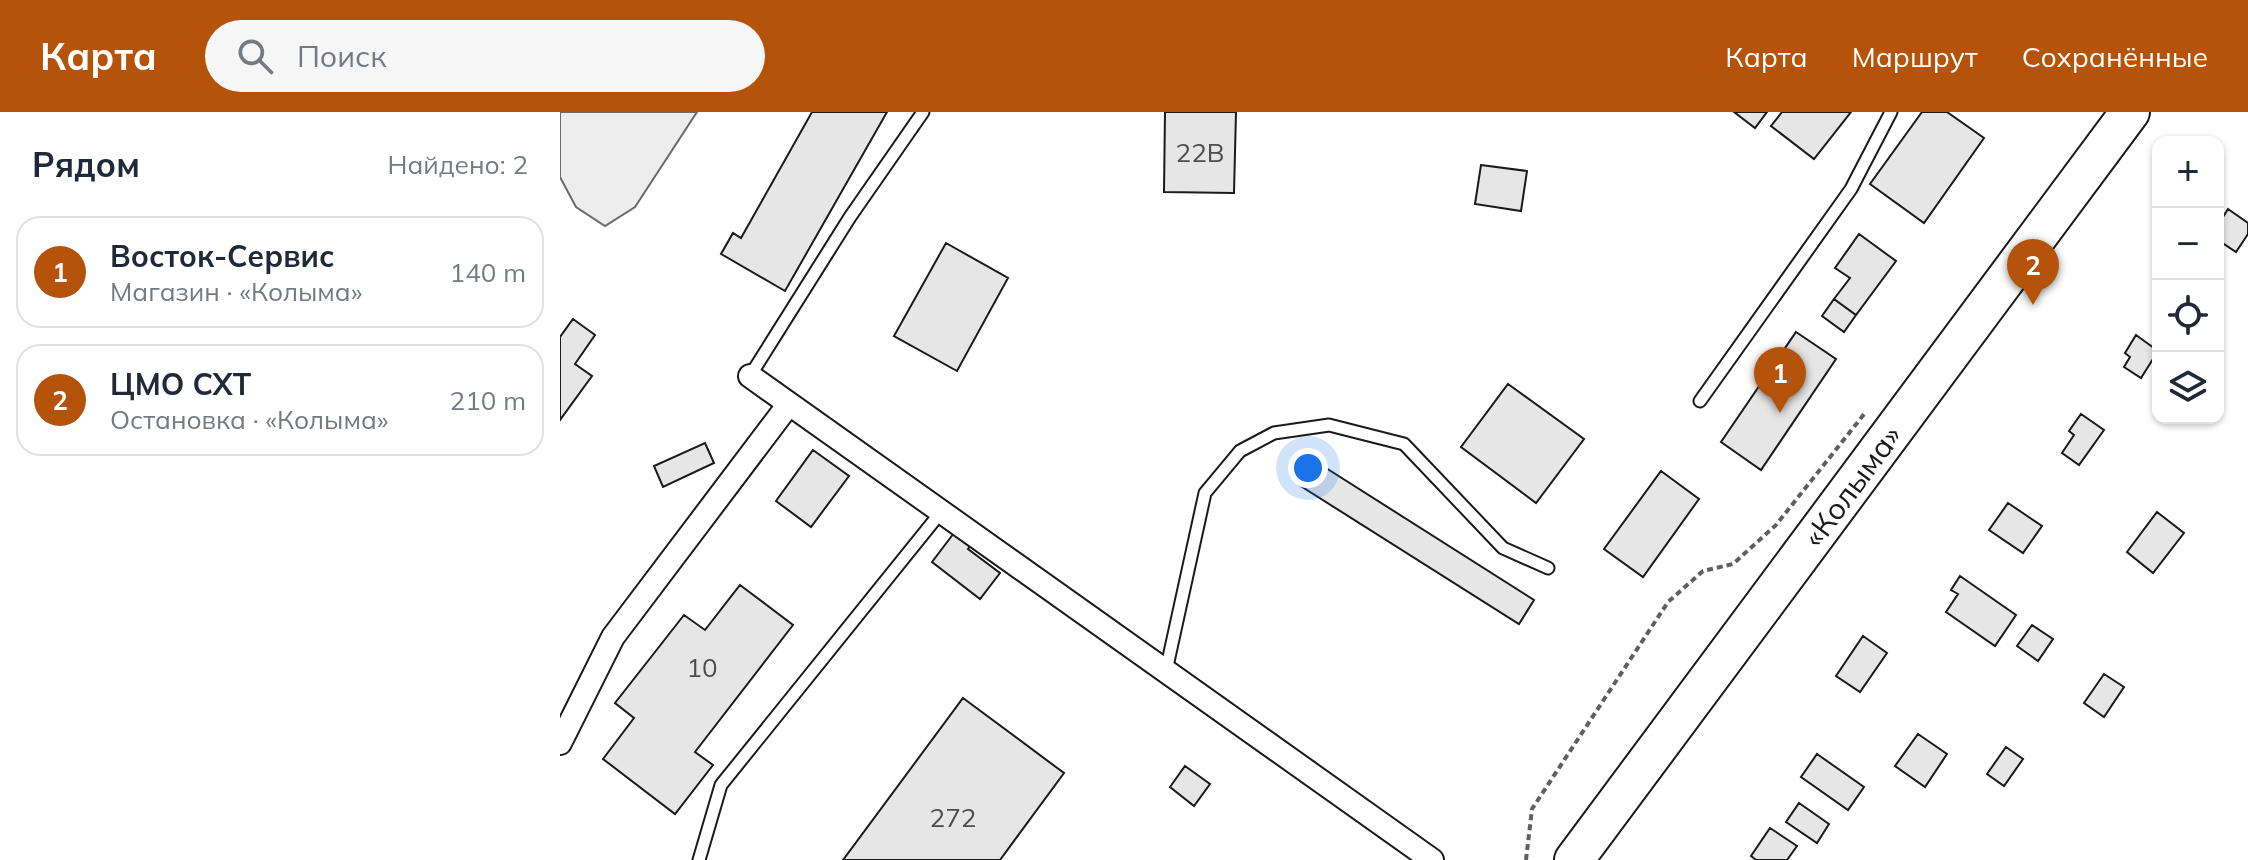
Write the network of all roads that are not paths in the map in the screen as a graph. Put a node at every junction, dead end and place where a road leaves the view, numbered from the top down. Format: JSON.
{"nodes":[{"id":1,"x":923,"y":112,"type":"edge"},
{"id":2,"x":1891,"y":112,"type":"edge"},
{"id":3,"x":2130,"y":112,"type":"edge"},
{"id":4,"x":750,"y":376,"type":"joint"},
{"id":5,"x":1700,"y":401,"type":"dead end"},
{"id":6,"x":789,"y":404,"type":"junction"},
{"id":7,"x":941,"y":512,"type":"junction"},
{"id":8,"x":1548,"y":568,"type":"dead end"},
{"id":9,"x":1166,"y":672,"type":"junction"},
{"id":10,"x":560,"y":743,"type":"edge"},
{"id":11,"x":699,"y":860,"type":"edge"},
{"id":12,"x":1432,"y":860,"type":"edge"},
{"id":13,"x":1574,"y":860,"type":"edge"}],
"edges":[{"from":1,"to":4,"type":"lane"},
{"from":2,"to":5,"type":"lane"},
{"from":3,"to":13,"type":"highway","name":"«Колыма»"},
{"from":4,"to":6,"type":"street"},
{"from":6,"to":7,"type":"street"},
{"from":6,"to":10,"type":"street"},
{"from":7,"to":9,"type":"street"},
{"from":7,"to":11,"type":"lane"},
{"from":8,"to":9,"type":"lane"},
{"from":9,"to":12,"type":"street"}]}
